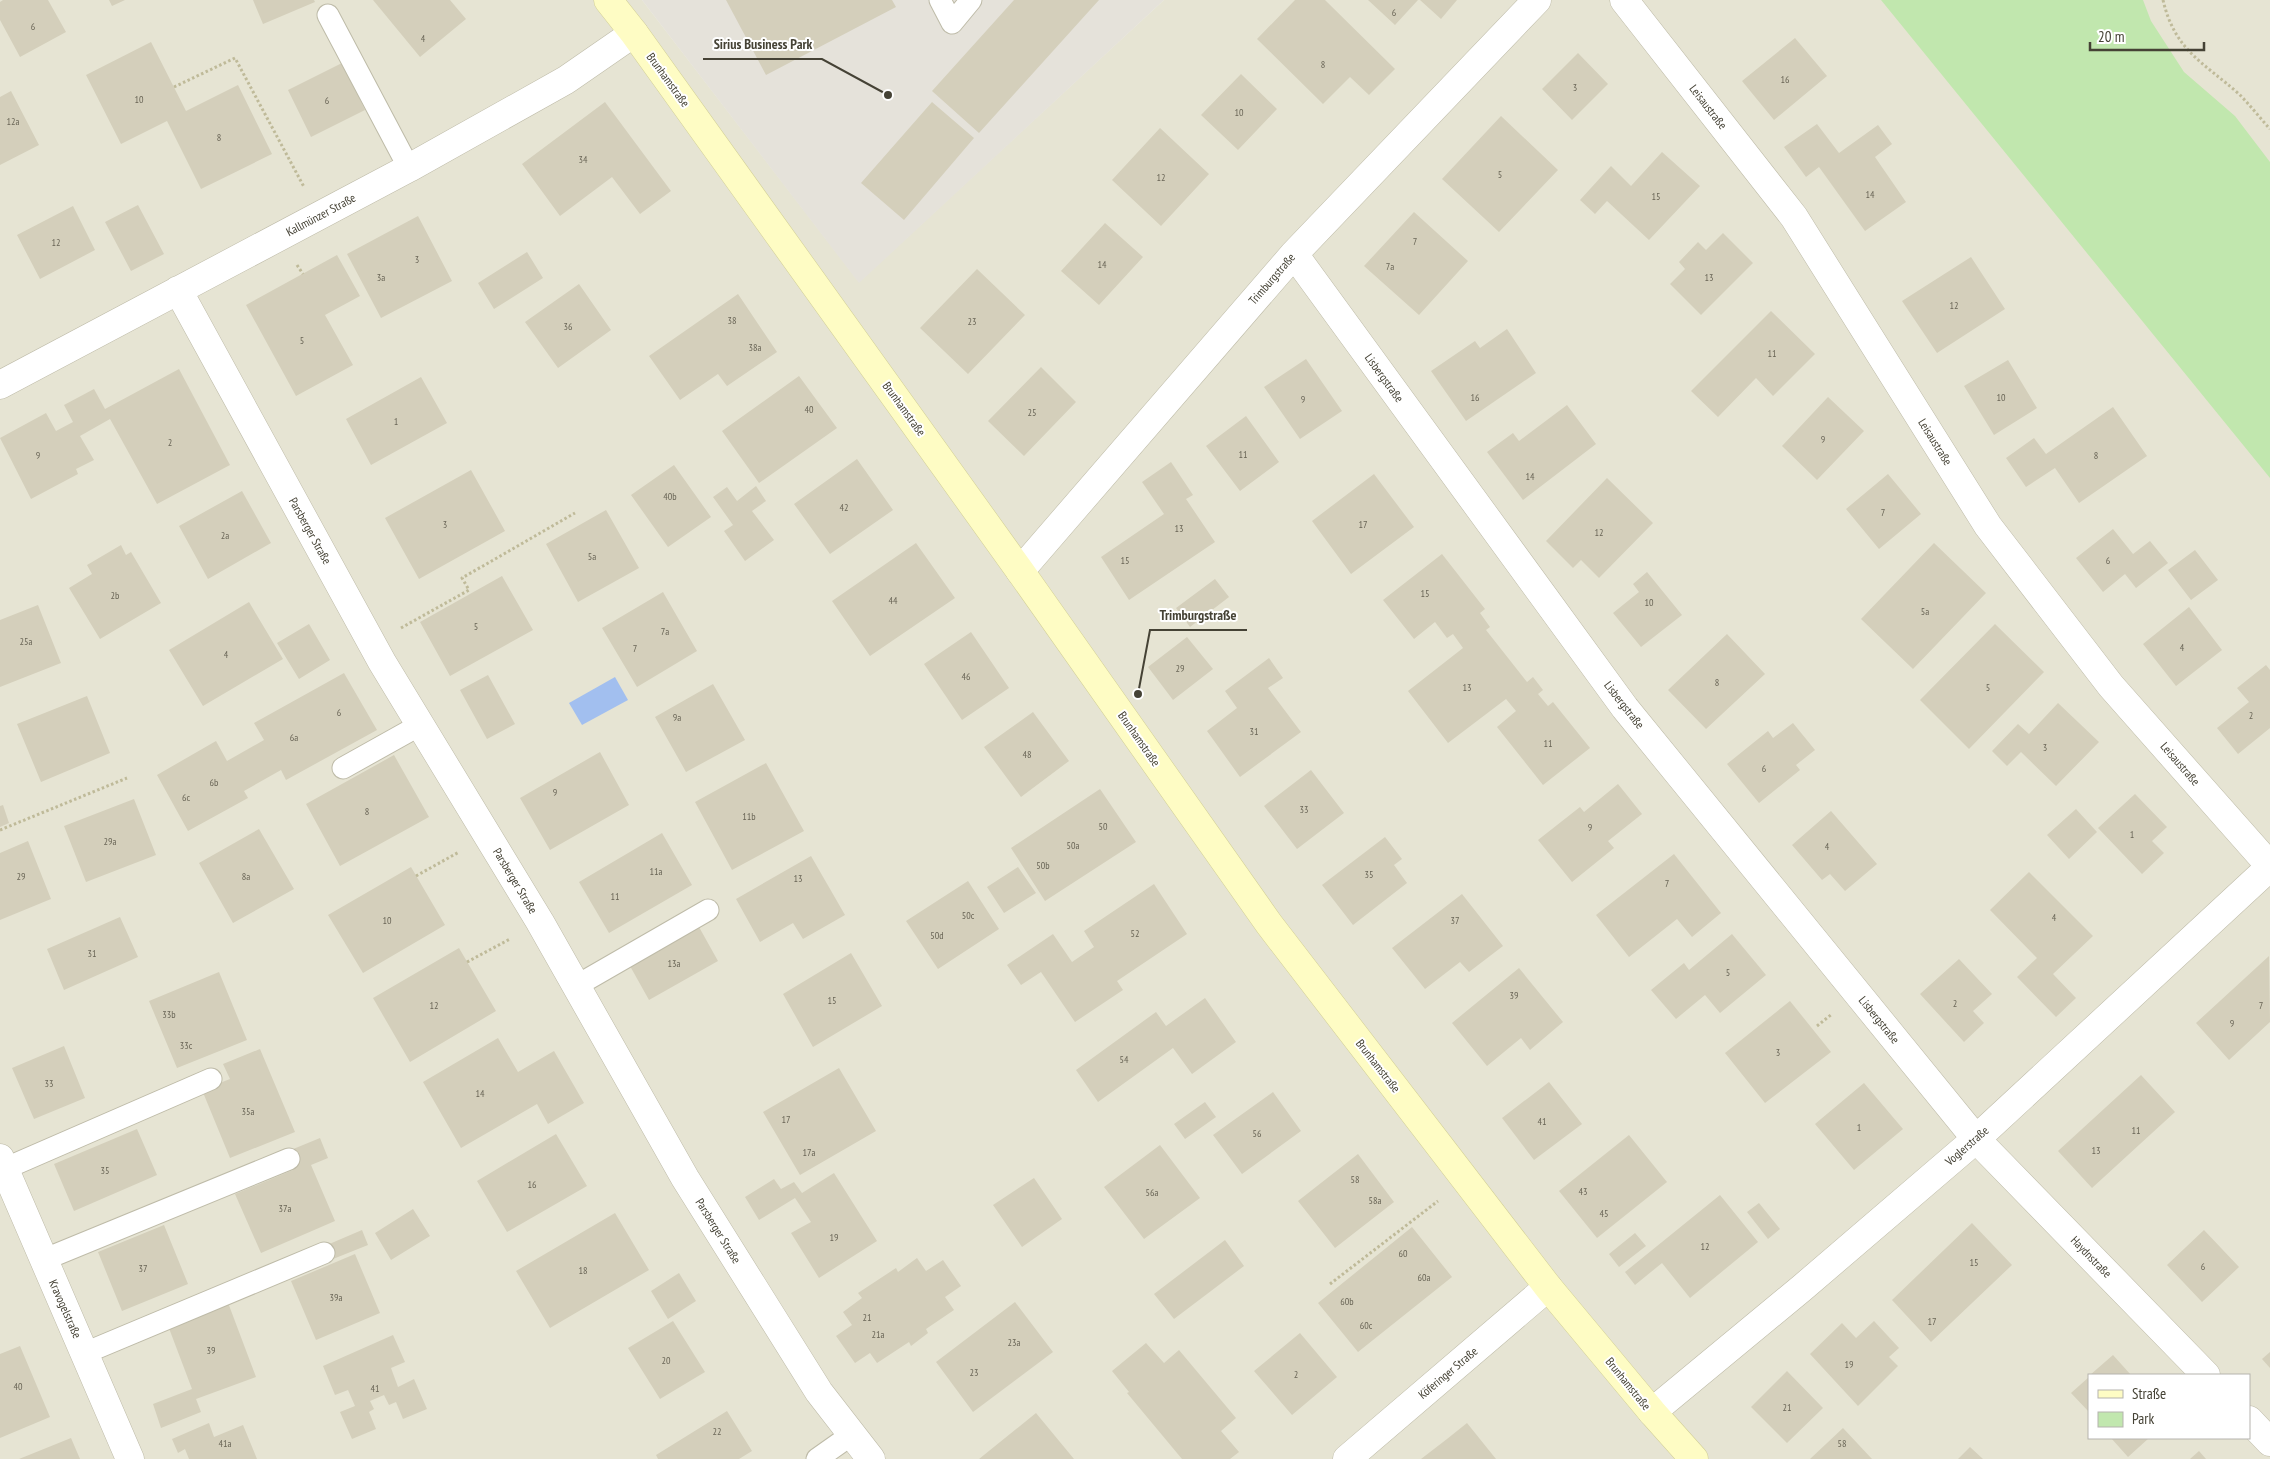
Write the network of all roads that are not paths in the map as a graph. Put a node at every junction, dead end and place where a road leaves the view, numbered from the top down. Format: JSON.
{"nodes":[{"id":1,"x":608,"y":0,"type":"edge"},
{"id":2,"x":940,"y":0,"type":"edge"},
{"id":3,"x":971,"y":0,"type":"edge"},
{"id":4,"x":1537,"y":0,"type":"edge"},
{"id":5,"x":1624,"y":0,"type":"edge"},
{"id":6,"x":328,"y":14,"type":"dead end"},
{"id":7,"x":634,"y":33,"type":"junction"},
{"id":8,"x":409,"y":168,"type":"junction"},
{"id":9,"x":1294,"y":254,"type":"junction"},
{"id":10,"x":178,"y":290,"type":"junction"},
{"id":11,"x":0,"y":385,"type":"edge"},
{"id":12,"x":1020,"y":571,"type":"junction"},
{"id":13,"x":420,"y":725,"type":"junction"},
{"id":14,"x":342,"y":768,"type":"dead end"},
{"id":15,"x":2270,"y":867,"type":"edge"},
{"id":16,"x":708,"y":910,"type":"dead end"},
{"id":17,"x":576,"y":986,"type":"junction"},
{"id":18,"x":211,"y":1079,"type":"dead end"},
{"id":19,"x":1976,"y":1139,"type":"junction"},
{"id":20,"x":289,"y":1159,"type":"dead end"},
{"id":21,"x":2,"y":1164,"type":"edge"},
{"id":22,"x":324,"y":1253,"type":"dead end"},
{"id":23,"x":43,"y":1260,"type":"junction"},
{"id":24,"x":1548,"y":1286,"type":"junction"},
{"id":25,"x":85,"y":1353,"type":"junction"},
{"id":26,"x":2205,"y":1374,"type":"edge"},
{"id":27,"x":1652,"y":1412,"type":"junction"},
{"id":28,"x":2250,"y":1421,"type":"edge"},
{"id":29,"x":851,"y":1435,"type":"junction"},
{"id":30,"x":2270,"y":1442,"type":"edge"},
{"id":31,"x":130,"y":1459,"type":"edge"},
{"id":32,"x":817,"y":1459,"type":"edge"},
{"id":33,"x":871,"y":1459,"type":"edge"},
{"id":34,"x":1348,"y":1459,"type":"edge"},
{"id":35,"x":1694,"y":1459,"type":"edge"}],
"edges":[{"from":1,"to":7,"type":"street","name":"Brunhamstraße"},
{"from":2,"to":3,"type":"lane"},
{"from":4,"to":9,"type":"street","name":"Trimburgstraße"},
{"from":5,"to":15,"type":"street","name":"Leisaustraße"},
{"from":6,"to":8,"type":"lane"},
{"from":7,"to":8,"type":"street","name":"Kallmünzer Straße"},
{"from":7,"to":12,"type":"street","name":"Brunhamstraße"},
{"from":8,"to":10,"type":"street","name":"Kallmünzer Straße"},
{"from":9,"to":12,"type":"street","name":"Trimburgstraße"},
{"from":9,"to":19,"type":"street","name":"Lisbergstraße"},
{"from":10,"to":11,"type":"street","name":"Kallmünzer Straße"},
{"from":10,"to":13,"type":"street","name":"Parsberger Straße"},
{"from":12,"to":24,"type":"street","name":"Brunhamstraße"},
{"from":13,"to":14,"type":"lane"},
{"from":13,"to":17,"type":"street","name":"Parsberger Straße"},
{"from":15,"to":19,"type":"street","name":"Voglerstraße"},
{"from":16,"to":17,"type":"lane"},
{"from":17,"to":29,"type":"street","name":"Parsberger Straße"},
{"from":18,"to":21,"type":"lane"},
{"from":19,"to":26,"type":"street","name":"Haydnstraße"},
{"from":19,"to":27,"type":"street","name":"Voglerstraße"},
{"from":20,"to":23,"type":"lane"},
{"from":21,"to":23,"type":"street","name":"Kravogelstraße"},
{"from":22,"to":25,"type":"lane"},
{"from":23,"to":25,"type":"street","name":"Kravogelstraße"},
{"from":24,"to":27,"type":"street","name":"Brunhamstraße"},
{"from":24,"to":34,"type":"street","name":"Köferinger Straße"},
{"from":25,"to":31,"type":"street","name":"Kravogelstraße"},
{"from":27,"to":35,"type":"street","name":"Brunhamstraße"},
{"from":28,"to":30,"type":"street"},
{"from":29,"to":32,"type":"lane"},
{"from":29,"to":33,"type":"street","name":"Parsberger Straße"}]}
